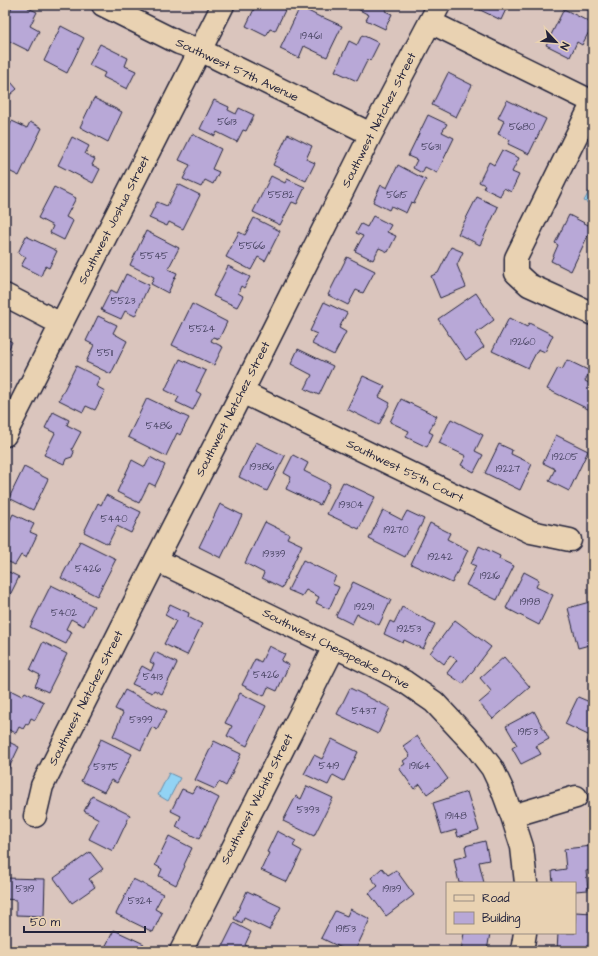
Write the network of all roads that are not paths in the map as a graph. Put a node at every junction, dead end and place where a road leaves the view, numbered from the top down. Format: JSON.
{"nodes":[{"id":1,"x":103,"y":5,"type":"edge"},
{"id":2,"x":223,"y":5,"type":"edge"},
{"id":3,"x":434,"y":14,"type":"edge"},
{"id":4,"x":200,"y":50,"type":"junction"},
{"id":5,"x":593,"y":102,"type":"edge"},
{"id":6,"x":371,"y":134,"type":"junction"},
{"id":7,"x":5,"y":294,"type":"edge"},
{"id":8,"x":593,"y":314,"type":"edge"},
{"id":9,"x":61,"y":324,"type":"junction"},
{"id":10,"x":242,"y":392,"type":"junction"},
{"id":11,"x":5,"y":435,"type":"edge"},
{"id":12,"x":570,"y":540,"type":"dead end"},
{"id":13,"x":156,"y":560,"type":"junction"},
{"id":14,"x":334,"y":647,"type":"junction"},
{"id":15,"x":576,"y":797,"type":"dead end"},
{"id":16,"x":35,"y":816,"type":"dead end"},
{"id":17,"x":512,"y":816,"type":"junction"},
{"id":18,"x":526,"y":882,"type":"edge"},
{"id":19,"x":524,"y":934,"type":"edge"},
{"id":20,"x":181,"y":951,"type":"edge"},
{"id":21,"x":522,"y":951,"type":"edge"}],
"edges":[{"from":1,"to":4,"type":"street","name":"Southwest 57th Avenue"},
{"from":2,"to":4,"type":"street","name":"Southwest Joshua Street"},
{"from":3,"to":5,"type":"street"},
{"from":3,"to":6,"type":"street","name":"Southwest Natchez Street"},
{"from":4,"to":6,"type":"street","name":"Southwest 57th Avenue"},
{"from":4,"to":9,"type":"street","name":"Southwest Joshua Street"},
{"from":5,"to":8,"type":"street"},
{"from":6,"to":10,"type":"street","name":"Southwest Natchez Street"},
{"from":7,"to":9,"type":"street"},
{"from":9,"to":11,"type":"street","name":"Southwest Joshua Street"},
{"from":10,"to":12,"type":"street","name":"Southwest 55th Court"},
{"from":10,"to":13,"type":"street","name":"Southwest Natchez Street"},
{"from":13,"to":14,"type":"street","name":"Southwest Chesapeake Drive"},
{"from":13,"to":16,"type":"street","name":"Southwest Natchez Street"},
{"from":14,"to":17,"type":"street","name":"Southwest Chesapeake Drive"},
{"from":14,"to":20,"type":"street","name":"Southwest Wichita Street"},
{"from":15,"to":17,"type":"street"},
{"from":17,"to":18,"type":"street","name":"Southwest Chesapeake Drive"},
{"from":19,"to":21,"type":"street"}]}
